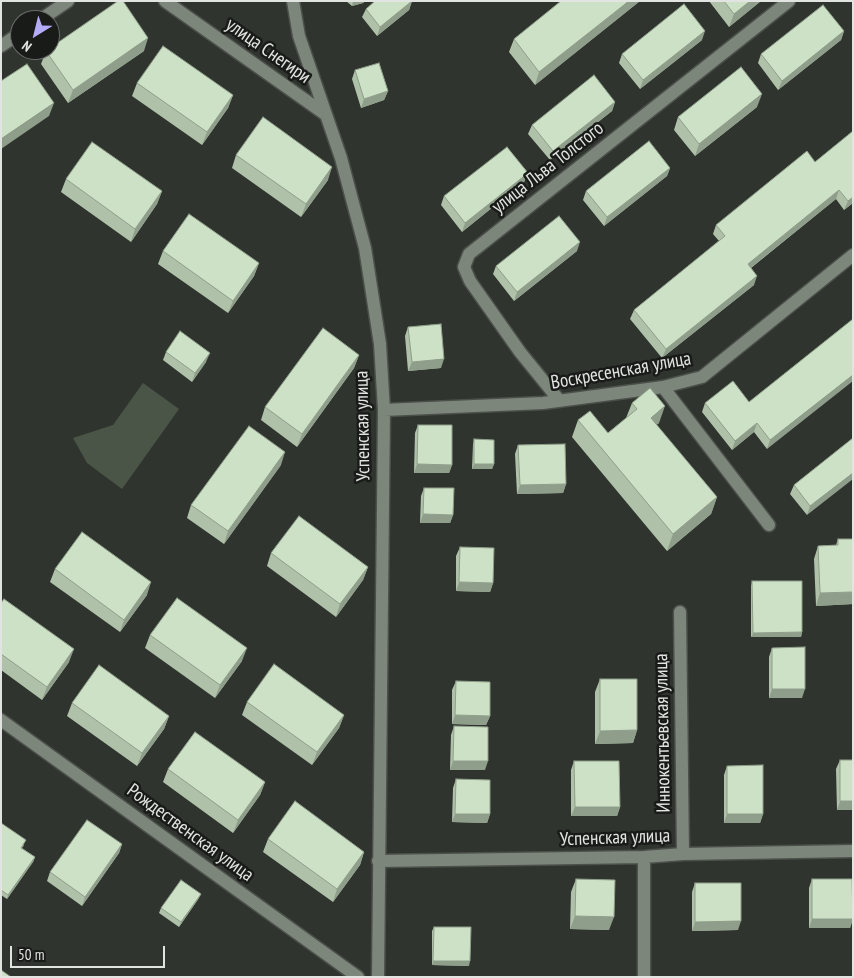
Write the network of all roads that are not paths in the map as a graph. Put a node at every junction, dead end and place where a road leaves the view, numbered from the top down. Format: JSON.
{"nodes":[{"id":1,"x":68,"y":1,"type":"edge"},
{"id":2,"x":165,"y":1,"type":"edge"},
{"id":3,"x":293,"y":1,"type":"edge"},
{"id":4,"x":789,"y":1,"type":"edge"},
{"id":5,"x":55,"y":10,"type":"edge"},
{"id":6,"x":325,"y":114,"type":"junction"},
{"id":7,"x":853,"y":255,"type":"edge"},
{"id":8,"x":663,"y":387,"type":"junction"},
{"id":9,"x":559,"y":400,"type":"junction"},
{"id":10,"x":384,"y":410,"type":"junction"},
{"id":11,"x":770,"y":525,"type":"dead end"},
{"id":12,"x":680,"y":612,"type":"dead end"},
{"id":13,"x":1,"y":720,"type":"edge"},
{"id":14,"x":853,"y":851,"type":"edge"},
{"id":15,"x":683,"y":854,"type":"junction"},
{"id":16,"x":644,"y":857,"type":"junction"},
{"id":17,"x":378,"y":861,"type":"junction"},
{"id":18,"x":358,"y":977,"type":"edge"},
{"id":19,"x":378,"y":977,"type":"edge"},
{"id":20,"x":644,"y":977,"type":"edge"}],
"edges":[{"from":1,"to":5,"type":"street"},
{"from":2,"to":6,"type":"street","name":"улица Снегири"},
{"from":3,"to":6,"type":"street","name":"Успенская улица"},
{"from":4,"to":9,"type":"street","name":"улица Льва Толстого"},
{"from":6,"to":10,"type":"street","name":"Успенская улица"},
{"from":7,"to":8,"type":"street","name":"Воскресенская улица"},
{"from":8,"to":9,"type":"street","name":"Воскресенская улица"},
{"from":8,"to":11,"type":"street"},
{"from":9,"to":10,"type":"street","name":"Воскресенская улица"},
{"from":10,"to":17,"type":"street","name":"Успенская улица"},
{"from":12,"to":15,"type":"street","name":"Иннокентьевская улица"},
{"from":13,"to":18,"type":"street","name":"Рождественская улица"},
{"from":14,"to":15,"type":"street","name":"Успенская улица"},
{"from":15,"to":16,"type":"street","name":"Успенская улица"},
{"from":16,"to":17,"type":"street","name":"Успенская улица"},
{"from":16,"to":20,"type":"street"},
{"from":17,"to":19,"type":"street","name":"Успенская улица"}]}
